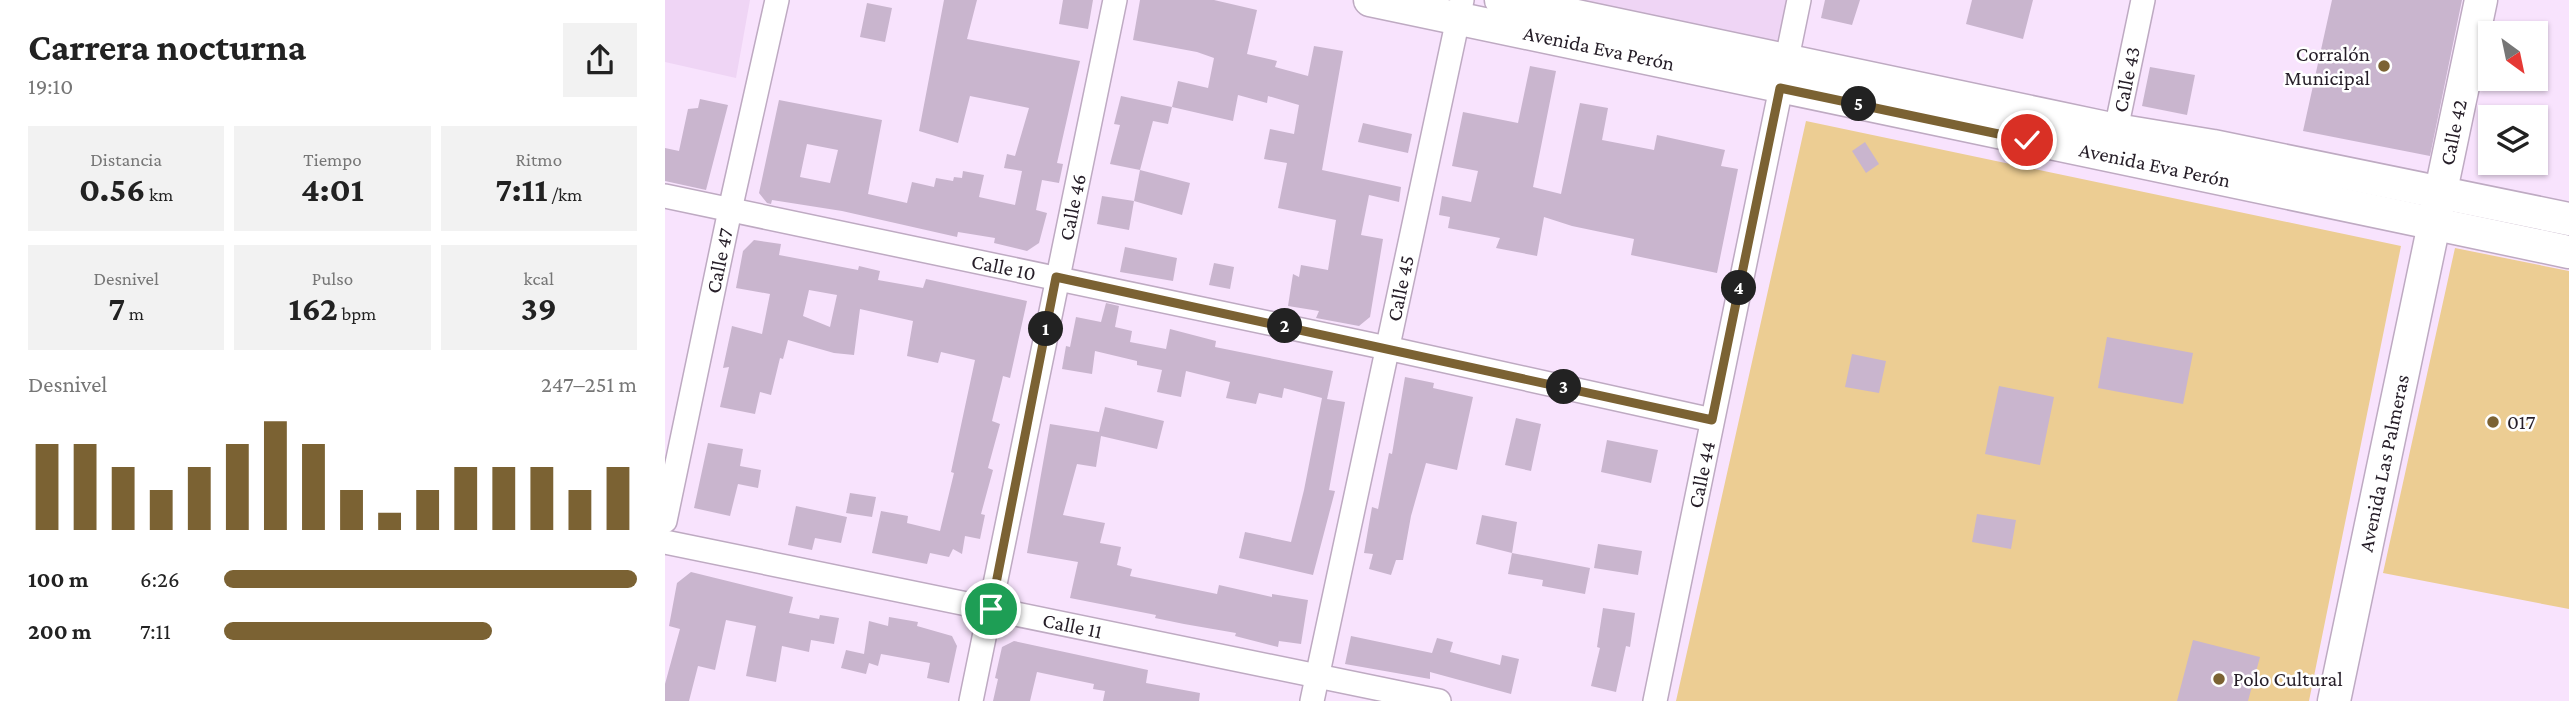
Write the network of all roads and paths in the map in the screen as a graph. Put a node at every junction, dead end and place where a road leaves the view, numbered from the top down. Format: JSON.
{"nodes":[{"id":1,"x":777,"y":0,"type":"edge"},
{"id":2,"x":1115,"y":0,"type":"edge"},
{"id":3,"x":1370,"y":0,"type":"edge"},
{"id":4,"x":1501,"y":0,"type":"edge"},
{"id":5,"x":1799,"y":0,"type":"edge"},
{"id":6,"x":2143,"y":0,"type":"edge"},
{"id":7,"x":2481,"y":0,"type":"edge"},
{"id":8,"x":2501,"y":0,"type":"edge"},
{"id":9,"x":1461,"y":9,"type":"edge"},
{"id":10,"x":2497,"y":21,"type":"edge"},
{"id":11,"x":1783,"y":74,"type":"junction"},
{"id":12,"x":2478,"y":91,"type":"edge"},
{"id":13,"x":2113,"y":144,"type":"junction"},
{"id":14,"x":2450,"y":194,"type":"junction"},
{"id":15,"x":665,"y":196,"type":"edge"},
{"id":16,"x":730,"y":210,"type":"junction"},
{"id":17,"x":2569,"y":219,"type":"edge"},
{"id":18,"x":2443,"y":227,"type":"junction"},
{"id":19,"x":2569,"y":252,"type":"edge"},
{"id":20,"x":1056,"y":277,"type":"junction"},
{"id":21,"x":1387,"y":348,"type":"junction"},
{"id":22,"x":1712,"y":420,"type":"junction"},
{"id":23,"x":665,"y":521,"type":"edge"},
{"id":24,"x":665,"y":542,"type":"edge"},
{"id":25,"x":991,"y":609,"type":"junction"},
{"id":26,"x":1317,"y":677,"type":"junction"},
{"id":27,"x":971,"y":701,"type":"edge"},
{"id":28,"x":1312,"y":701,"type":"edge"},
{"id":29,"x":1439,"y":701,"type":"edge"},
{"id":30,"x":1655,"y":701,"type":"edge"},
{"id":31,"x":2334,"y":701,"type":"edge"},
{"id":32,"x":2353,"y":701,"type":"edge"}],
"edges":[{"from":1,"to":16,"type":"street","name":"Calle 47"},
{"from":2,"to":20,"type":"street","name":"Calle 46"},
{"from":3,"to":9,"type":"main road","name":"Avenida Eva Perón"},
{"from":4,"to":11,"type":"main road","name":"Avenida Eva Perón"},
{"from":5,"to":11,"type":"street","name":"Calle 44"},
{"from":6,"to":13,"type":"street","name":"Calle 43"},
{"from":7,"to":14,"type":"main road","name":"Calle 42"},
{"from":8,"to":10,"type":"main road"},
{"from":9,"to":11,"type":"main road","name":"Avenida Eva Perón"},
{"from":9,"to":21,"type":"street","name":"Calle 45"},
{"from":11,"to":13,"type":"main road","name":"Avenida Eva Perón"},
{"from":11,"to":22,"type":"street","name":"Calle 44"},
{"from":12,"to":14,"type":"main road","name":"Calle 42"},
{"from":13,"to":14,"type":"main road","name":"Avenida Eva Perón"},
{"from":13,"to":18,"type":"main road","name":"Avenida Eva Perón"},
{"from":14,"to":17,"type":"main road","name":"Avenida Eva Perón"},
{"from":14,"to":18,"type":"main road","name":"Calle 42"},
{"from":15,"to":16,"type":"street","name":"Calle 10"},
{"from":16,"to":20,"type":"street","name":"Calle 10"},
{"from":16,"to":23,"type":"street","name":"Calle 47"},
{"from":18,"to":19,"type":"main road","name":"Avenida Eva Perón"},
{"from":18,"to":31,"type":"main road","name":"Avenida Las Palmeras"},
{"from":18,"to":32,"type":"main road","name":"Avenida Las Palmeras"},
{"from":20,"to":21,"type":"street","name":"Calle 10"},
{"from":20,"to":25,"type":"street","name":"Calle 46"},
{"from":21,"to":22,"type":"street","name":"Calle 10"},
{"from":21,"to":26,"type":"street","name":"Calle 45"},
{"from":22,"to":30,"type":"street","name":"Calle 44"},
{"from":24,"to":25,"type":"street","name":"Calle 11"},
{"from":25,"to":26,"type":"street","name":"Calle 11"},
{"from":25,"to":27,"type":"street","name":"Calle 46"},
{"from":26,"to":28,"type":"street","name":"Calle 45"},
{"from":26,"to":29,"type":"street","name":"Calle 11"}]}
